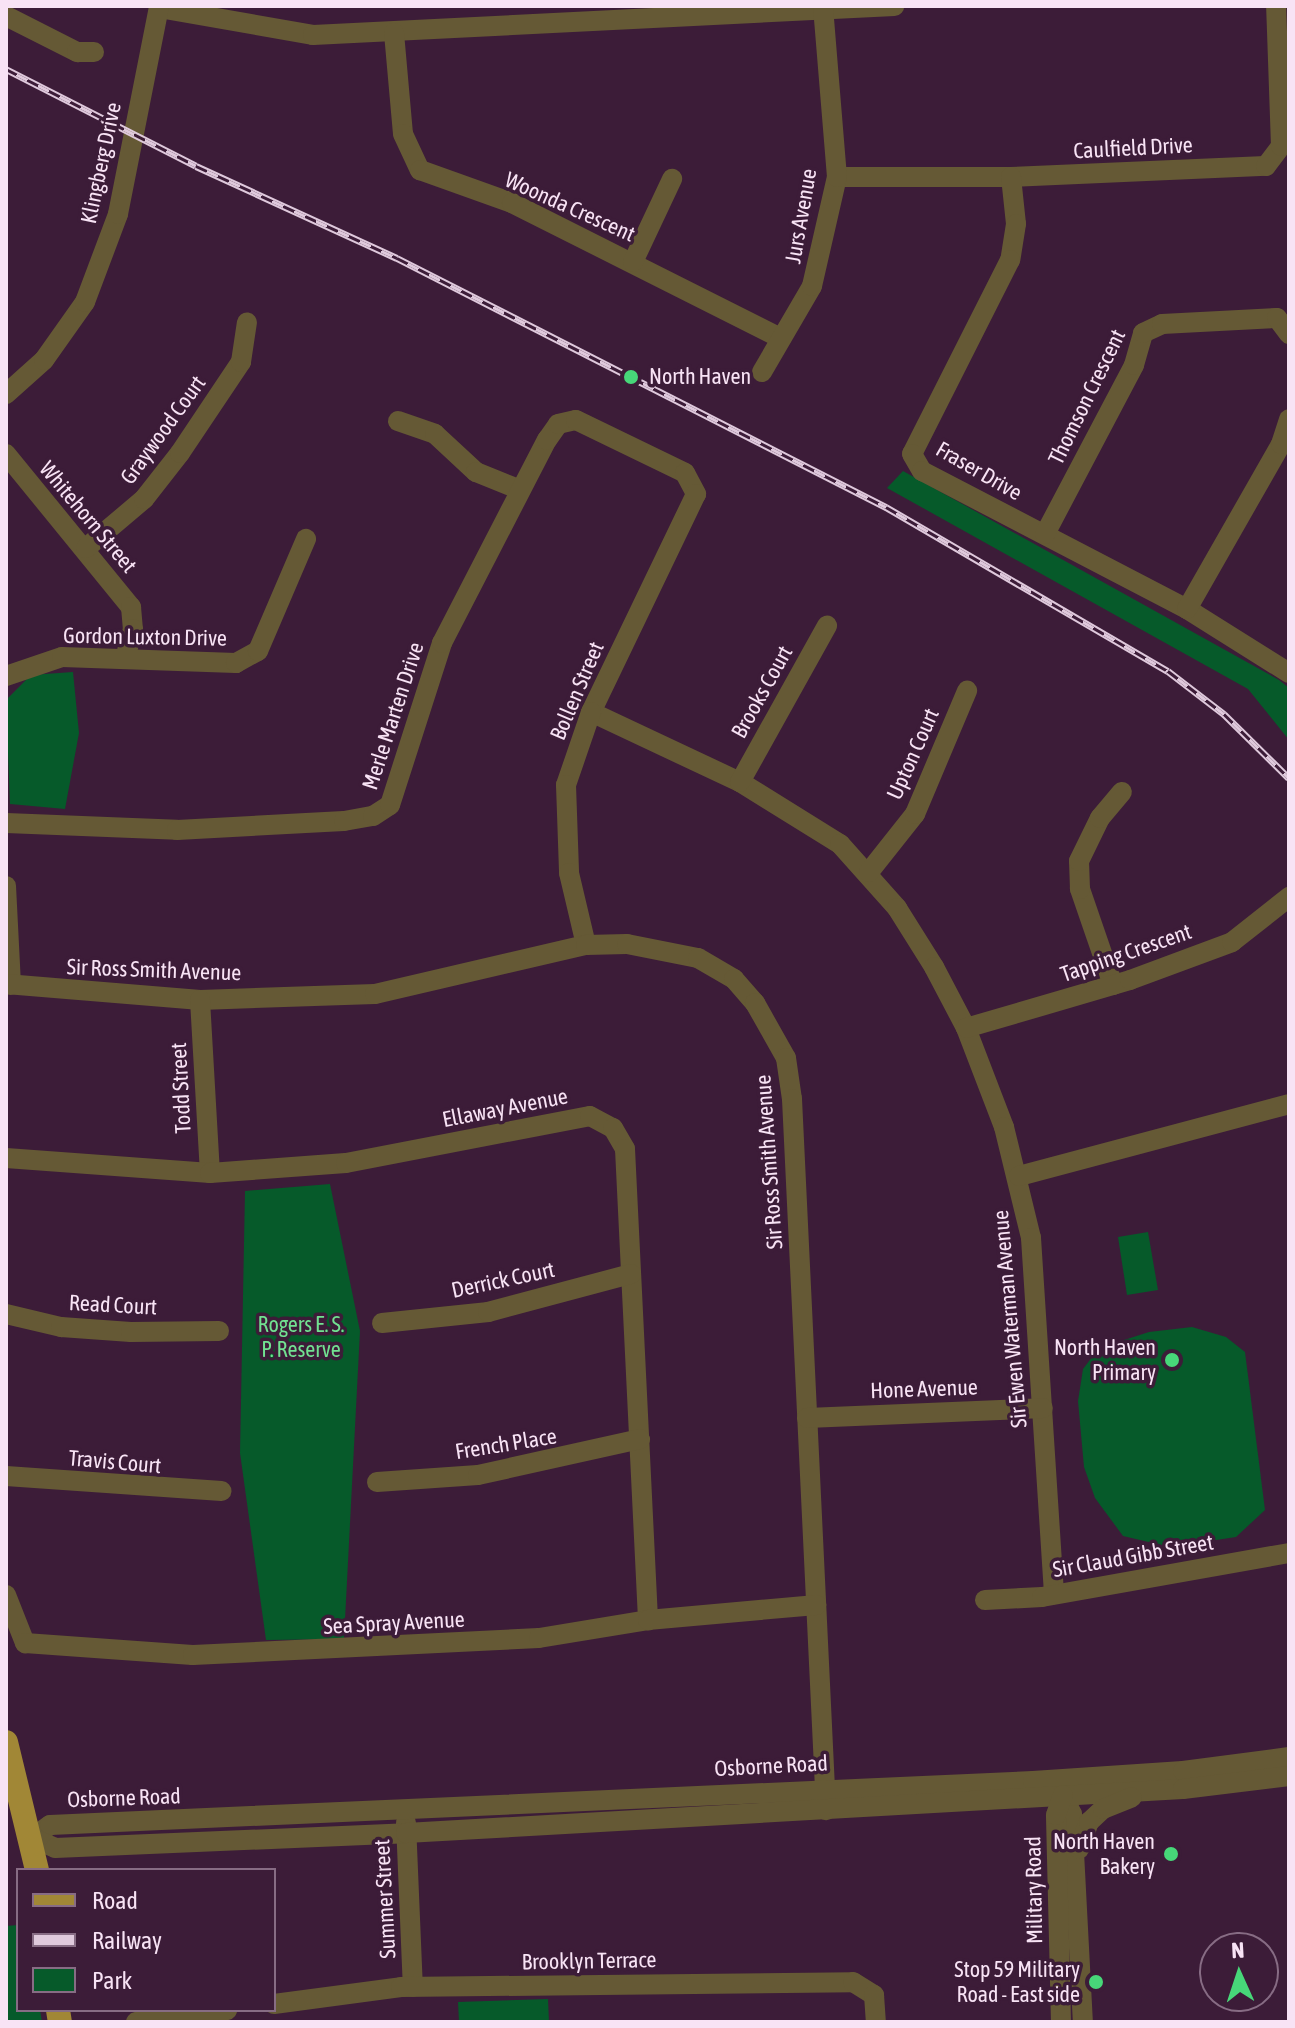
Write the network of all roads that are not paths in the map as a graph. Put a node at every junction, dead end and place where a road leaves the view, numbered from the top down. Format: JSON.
{"nodes":[{"id":1,"x":894,"y":6,"type":"edge"},
{"id":2,"x":1276,"y":6,"type":"edge"},
{"id":3,"x":159,"y":7,"type":"edge"},
{"id":4,"x":823,"y":7,"type":"edge"},
{"id":5,"x":764,"y":8,"type":"edge"},
{"id":6,"x":6,"y":16,"type":"edge"},
{"id":7,"x":551,"y":16,"type":"edge"},
{"id":8,"x":394,"y":33,"type":"junction"},
{"id":9,"x":94,"y":52,"type":"dead end"},
{"id":10,"x":837,"y":177,"type":"junction"},
{"id":11,"x":1011,"y":177,"type":"junction"},
{"id":12,"x":672,"y":179,"type":"dead end"},
{"id":13,"x":633,"y":262,"type":"junction"},
{"id":14,"x":247,"y":322,"type":"dead end"},
{"id":15,"x":1289,"y":334,"type":"edge"},
{"id":16,"x":781,"y":338,"type":"junction"},
{"id":17,"x":762,"y":372,"type":"dead end"},
{"id":18,"x":6,"y":394,"type":"edge"},
{"id":19,"x":1289,"y":419,"type":"edge"},
{"id":20,"x":398,"y":421,"type":"dead end"},
{"id":21,"x":6,"y":454,"type":"edge"},
{"id":22,"x":685,"y":473,"type":"joint"},
{"id":23,"x":518,"y":489,"type":"junction"},
{"id":24,"x":1045,"y":534,"type":"junction"},
{"id":25,"x":306,"y":539,"type":"dead end"},
{"id":26,"x":86,"y":548,"type":"junction"},
{"id":27,"x":1187,"y":609,"type":"junction"},
{"id":28,"x":827,"y":626,"type":"dead end"},
{"id":29,"x":125,"y":659,"type":"junction"},
{"id":30,"x":1289,"y":673,"type":"edge"},
{"id":31,"x":6,"y":676,"type":"edge"},
{"id":32,"x":967,"y":691,"type":"dead end"},
{"id":33,"x":591,"y":712,"type":"junction"},
{"id":34,"x":740,"y":782,"type":"junction"},
{"id":35,"x":1122,"y":792,"type":"dead end"},
{"id":36,"x":6,"y":823,"type":"edge"},
{"id":37,"x":869,"y":872,"type":"junction"},
{"id":38,"x":6,"y":886,"type":"edge"},
{"id":39,"x":1289,"y":897,"type":"edge"},
{"id":40,"x":586,"y":945,"type":"junction"},
{"id":41,"x":8,"y":985,"type":"edge"},
{"id":42,"x":1113,"y":985,"type":"junction"},
{"id":43,"x":200,"y":1000,"type":"junction"},
{"id":44,"x":966,"y":1028,"type":"junction"},
{"id":45,"x":1289,"y":1104,"type":"edge"},
{"id":46,"x":6,"y":1158,"type":"edge"},
{"id":47,"x":210,"y":1173,"type":"junction"},
{"id":48,"x":1019,"y":1176,"type":"junction"},
{"id":49,"x":631,"y":1274,"type":"junction"},
{"id":50,"x":6,"y":1314,"type":"edge"},
{"id":51,"x":382,"y":1323,"type":"dead end"},
{"id":52,"x":219,"y":1331,"type":"dead end"},
{"id":53,"x":1043,"y":1408,"type":"junction"},
{"id":54,"x":807,"y":1418,"type":"junction"},
{"id":55,"x":640,"y":1439,"type":"junction"},
{"id":56,"x":6,"y":1476,"type":"edge"},
{"id":57,"x":377,"y":1482,"type":"dead end"},
{"id":58,"x":221,"y":1491,"type":"dead end"},
{"id":59,"x":1289,"y":1553,"type":"edge"},
{"id":60,"x":1054,"y":1594,"type":"junction"},
{"id":61,"x":6,"y":1595,"type":"edge"},
{"id":62,"x":985,"y":1600,"type":"dead end"},
{"id":63,"x":816,"y":1605,"type":"junction"},
{"id":64,"x":648,"y":1620,"type":"junction"},
{"id":65,"x":6,"y":1742,"type":"edge"},
{"id":66,"x":1289,"y":1757,"type":"edge"},
{"id":67,"x":1289,"y":1776,"type":"edge"},
{"id":68,"x":1090,"y":1777,"type":"junction"},
{"id":69,"x":826,"y":1788,"type":"junction"},
{"id":70,"x":1030,"y":1789,"type":"junction"},
{"id":71,"x":1147,"y":1791,"type":"junction"},
{"id":72,"x":1063,"y":1795,"type":"junction"},
{"id":73,"x":405,"y":1809,"type":"junction"},
{"id":74,"x":826,"y":1810,"type":"junction"},
{"id":75,"x":406,"y":1833,"type":"junction"},
{"id":76,"x":32,"y":1838,"type":"junction"},
{"id":77,"x":1067,"y":1866,"type":"junction"},
{"id":78,"x":37,"y":1868,"type":"edge"},
{"id":79,"x":413,"y":1987,"type":"junction"},
{"id":80,"x":276,"y":2004,"type":"edge"},
{"id":81,"x":212,"y":2012,"type":"edge"},
{"id":82,"x":136,"y":2022,"type":"edge"},
{"id":83,"x":876,"y":2022,"type":"edge"},
{"id":84,"x":1061,"y":2022,"type":"edge"},
{"id":85,"x":1083,"y":2022,"type":"edge"}],
"edges":[{"from":1,"to":4,"type":"street"},
{"from":2,"to":11,"type":"street","name":"Caulfield Drive"},
{"from":3,"to":8,"type":"street"},
{"from":3,"to":18,"type":"street","name":"Klingberg Drive"},
{"from":4,"to":5,"type":"street"},
{"from":4,"to":10,"type":"street","name":"Jurs Avenue"},
{"from":5,"to":7,"type":"street"},
{"from":6,"to":9,"type":"street"},
{"from":7,"to":8,"type":"street"},
{"from":8,"to":13,"type":"street","name":"Woonda Crescent"},
{"from":10,"to":11,"type":"street","name":"Caulfield Drive"},
{"from":10,"to":16,"type":"street","name":"Jurs Avenue"},
{"from":11,"to":24,"type":"street","name":"Fraser Drive"},
{"from":12,"to":13,"type":"street"},
{"from":13,"to":16,"type":"street","name":"Woonda Crescent"},
{"from":14,"to":26,"type":"street","name":"Graywood Court"},
{"from":15,"to":24,"type":"street","name":"Thomson Crescent"},
{"from":16,"to":17,"type":"street","name":"Jurs Avenue"},
{"from":19,"to":27,"type":"street"},
{"from":20,"to":23,"type":"street"},
{"from":21,"to":26,"type":"street","name":"Whitehorn Street"},
{"from":22,"to":23,"type":"street","name":"Merle Marten Drive"},
{"from":22,"to":33,"type":"street","name":"Bollen Street"},
{"from":23,"to":36,"type":"street","name":"Merle Marten Drive"},
{"from":24,"to":27,"type":"street","name":"Fraser Drive"},
{"from":25,"to":29,"type":"street","name":"Gordon Luxton Drive"},
{"from":26,"to":29,"type":"street","name":"Whitehorn Street"},
{"from":27,"to":30,"type":"street","name":"Fraser Drive"},
{"from":28,"to":34,"type":"street","name":"Brooks Court"},
{"from":29,"to":31,"type":"street","name":"Gordon Luxton Drive"},
{"from":32,"to":37,"type":"street","name":"Upton Court"},
{"from":33,"to":34,"type":"street","name":"Sir Ewen Waterman Avenue"},
{"from":33,"to":40,"type":"street","name":"Bollen Street"},
{"from":34,"to":37,"type":"street","name":"Sir Ewen Waterman Avenue"},
{"from":35,"to":42,"type":"street"},
{"from":37,"to":44,"type":"street","name":"Sir Ewen Waterman Avenue"},
{"from":38,"to":41,"type":"street"},
{"from":39,"to":42,"type":"street","name":"Tapping Crescent"},
{"from":40,"to":43,"type":"street","name":"Sir Ross Smith Avenue"},
{"from":40,"to":54,"type":"street","name":"Sir Ross Smith Avenue"},
{"from":41,"to":43,"type":"street","name":"Sir Ross Smith Avenue"},
{"from":42,"to":44,"type":"street","name":"Tapping Crescent"},
{"from":43,"to":47,"type":"street","name":"Todd Street"},
{"from":44,"to":48,"type":"street","name":"Sir Ewen Waterman Avenue"},
{"from":45,"to":48,"type":"street"},
{"from":46,"to":47,"type":"street","name":"Ellaway Avenue"},
{"from":47,"to":49,"type":"street","name":"Ellaway Avenue"},
{"from":48,"to":53,"type":"street","name":"Sir Ewen Waterman Avenue"},
{"from":49,"to":51,"type":"street","name":"Derrick Court"},
{"from":49,"to":55,"type":"street","name":"Ellaway Avenue"},
{"from":50,"to":52,"type":"street","name":"Read Court"},
{"from":53,"to":54,"type":"street","name":"Hone Avenue"},
{"from":53,"to":60,"type":"street","name":"Sir Ewen Waterman Avenue"},
{"from":54,"to":63,"type":"street","name":"Sir Ross Smith Avenue"},
{"from":55,"to":57,"type":"street","name":"French Place"},
{"from":55,"to":64,"type":"street","name":"Ellaway Avenue"},
{"from":56,"to":58,"type":"street","name":"Travis Court"},
{"from":59,"to":60,"type":"street","name":"Sir Claud Gibb Street"},
{"from":60,"to":62,"type":"street","name":"Sir Claud Gibb Street"},
{"from":61,"to":64,"type":"street","name":"Sea Spray Avenue"},
{"from":63,"to":64,"type":"street","name":"Sea Spray Avenue"},
{"from":63,"to":69,"type":"street","name":"Sir Ross Smith Avenue"},
{"from":65,"to":76,"type":"main road"},
{"from":66,"to":68,"type":"street","name":"Osborne Road"},
{"from":67,"to":71,"type":"street"},
{"from":68,"to":70,"type":"street","name":"Osborne Road"},
{"from":68,"to":72,"type":"street"},
{"from":69,"to":70,"type":"street","name":"Osborne Road"},
{"from":69,"to":73,"type":"street","name":"Osborne Road"},
{"from":69,"to":74,"type":"street","name":"Sir Ross Smith Avenue"},
{"from":70,"to":72,"type":"street"},
{"from":70,"to":74,"type":"street","name":"Osborne Road"},
{"from":70,"to":77,"type":"street"},
{"from":71,"to":72,"type":"street"},
{"from":71,"to":77,"type":"street"},
{"from":72,"to":77,"type":"street","name":"Military Road"},
{"from":73,"to":75,"type":"street","name":"Summer Street"},
{"from":73,"to":76,"type":"street","name":"Osborne Road"},
{"from":74,"to":75,"type":"street","name":"Osborne Road"},
{"from":75,"to":76,"type":"street","name":"Osborne Road"},
{"from":75,"to":79,"type":"street","name":"Summer Street"},
{"from":76,"to":78,"type":"main road"},
{"from":77,"to":84,"type":"street","name":"Military Road"},
{"from":77,"to":85,"type":"street","name":"Military Road"},
{"from":79,"to":80,"type":"street","name":"Brooklyn Terrace"},
{"from":79,"to":83,"type":"street","name":"Brooklyn Terrace"},
{"from":81,"to":82,"type":"street"}]}
